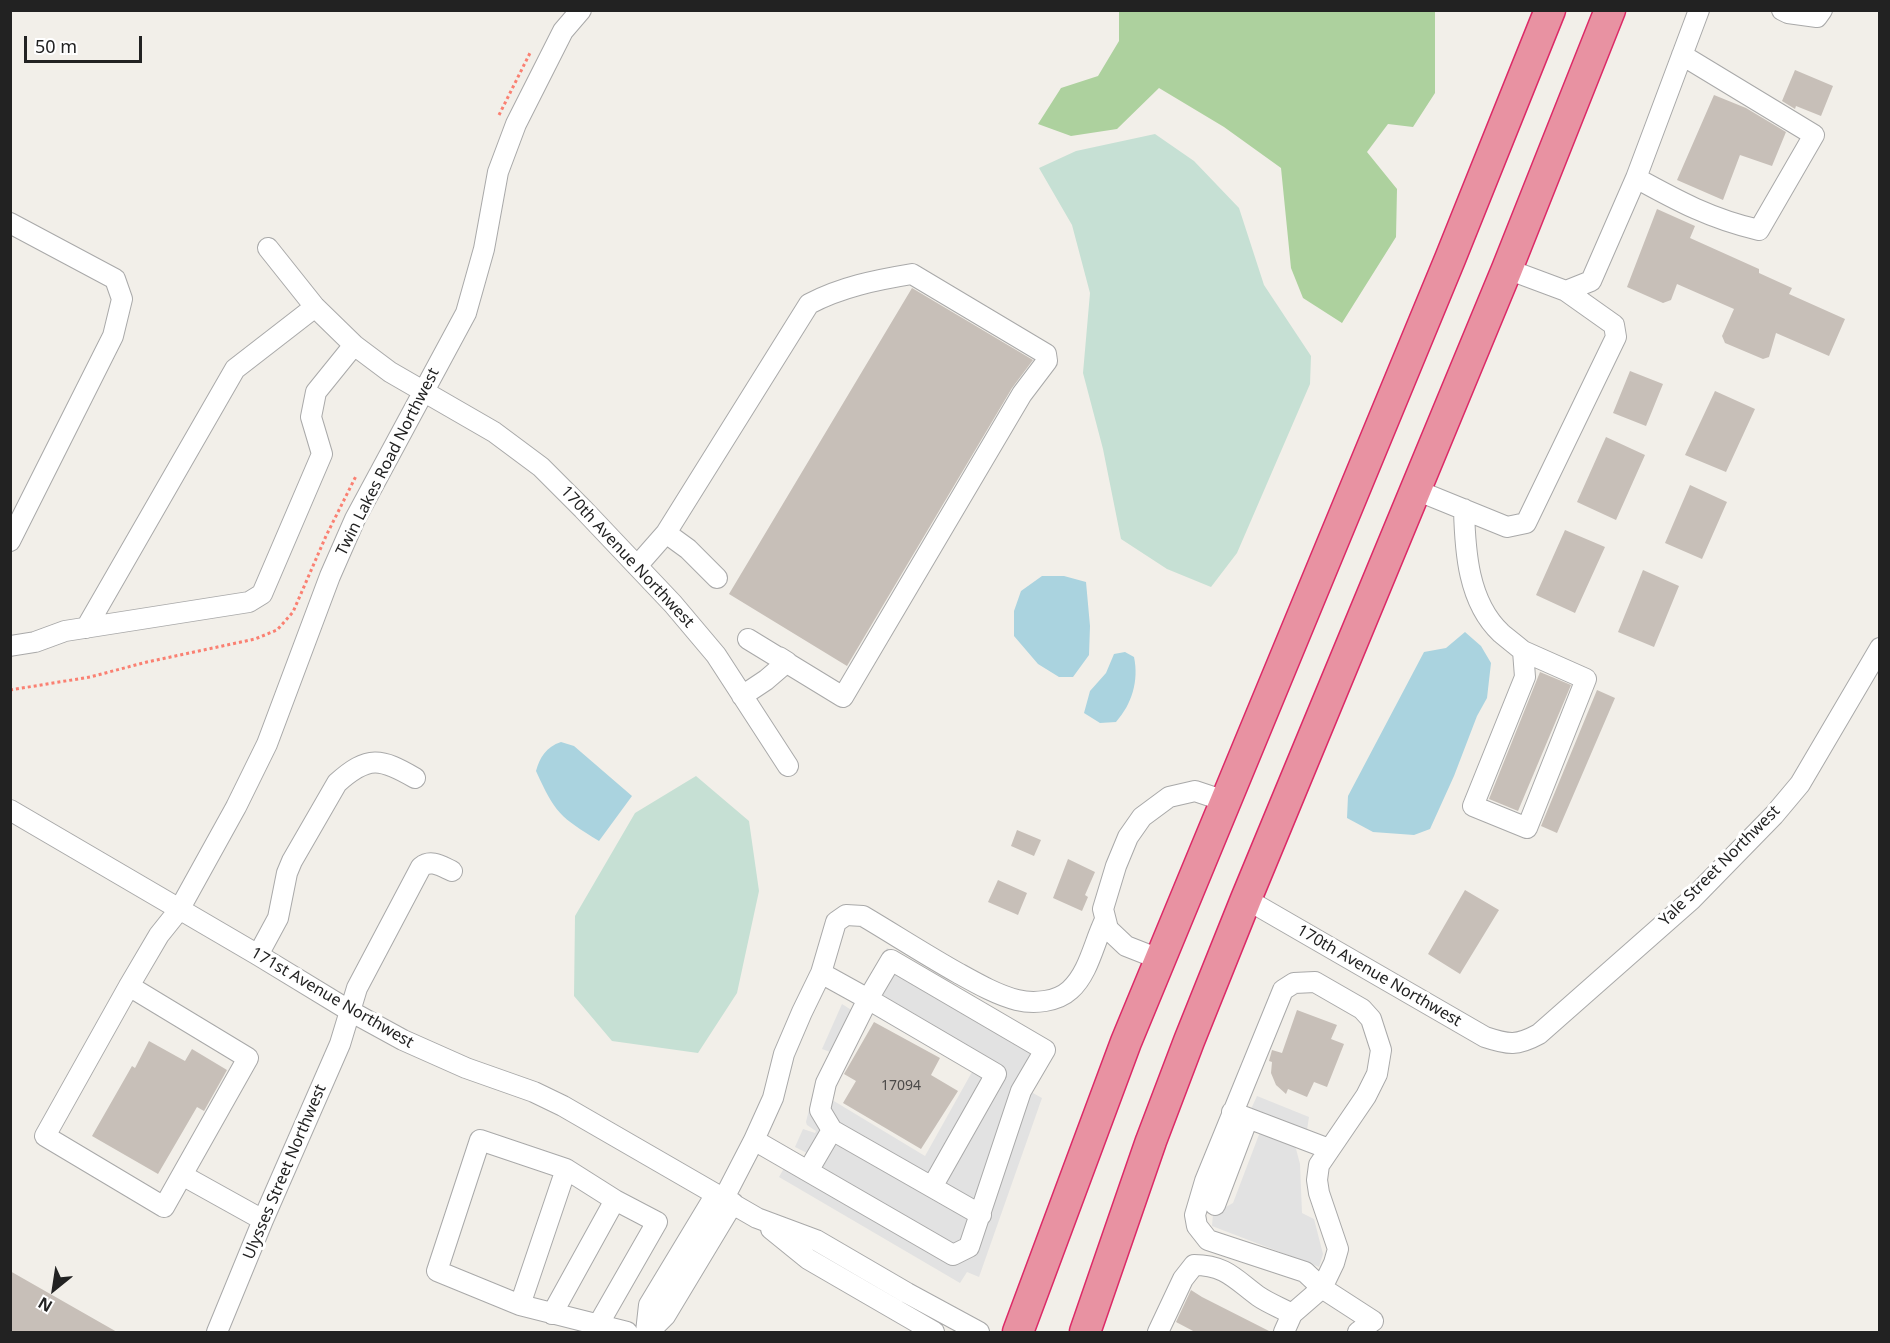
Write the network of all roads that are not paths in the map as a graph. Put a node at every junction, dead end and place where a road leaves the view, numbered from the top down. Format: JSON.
{"nodes":[{"id":1,"x":581,"y":10,"type":"edge"},
{"id":2,"x":1550,"y":10,"type":"edge"},
{"id":3,"x":1611,"y":10,"type":"edge"},
{"id":4,"x":1699,"y":10,"type":"edge"},
{"id":5,"x":1782,"y":10,"type":"edge"},
{"id":6,"x":1822,"y":10,"type":"edge"},
{"id":7,"x":1682,"y":55,"type":"junction"},
{"id":8,"x":1636,"y":178,"type":"junction"},
{"id":9,"x":10,"y":223,"type":"edge"},
{"id":10,"x":267,"y":248,"type":"dead end"},
{"id":11,"x":1507,"y":269,"type":"junction"},
{"id":12,"x":1566,"y":291,"type":"junction"},
{"id":13,"x":315,"y":307,"type":"junction"},
{"id":14,"x":354,"y":345,"type":"junction"},
{"id":15,"x":423,"y":391,"type":"junction"},
{"id":16,"x":1416,"y":490,"type":"junction"},
{"id":17,"x":1464,"y":509,"type":"junction"},
{"id":18,"x":666,"y":533,"type":"junction"},
{"id":19,"x":10,"y":542,"type":"edge"},
{"id":20,"x":637,"y":566,"type":"junction"},
{"id":21,"x":717,"y":578,"type":"dead end"},
{"id":22,"x":86,"y":628,"type":"junction"},
{"id":23,"x":748,"y":639,"type":"dead end"},
{"id":24,"x":10,"y":646,"type":"edge"},
{"id":25,"x":1880,"y":648,"type":"edge"},
{"id":26,"x":1523,"y":651,"type":"junction"},
{"id":27,"x":787,"y":662,"type":"junction"},
{"id":28,"x":742,"y":696,"type":"junction"},
{"id":29,"x":788,"y":766,"type":"dead end"},
{"id":30,"x":415,"y":778,"type":"dead end"},
{"id":31,"x":1225,"y":801,"type":"junction"},
{"id":32,"x":10,"y":810,"type":"edge"},
{"id":33,"x":452,"y":870,"type":"dead end"},
{"id":34,"x":1246,"y":899,"type":"junction"},
{"id":35,"x":179,"y":910,"type":"junction"},
{"id":36,"x":1106,"y":920,"type":"junction"},
{"id":37,"x":258,"y":955,"type":"junction"},
{"id":38,"x":1159,"y":959,"type":"junction"},
{"id":39,"x":821,"y":973,"type":"junction"},
{"id":40,"x":129,"y":986,"type":"junction"},
{"id":41,"x":868,"y":999,"type":"junction"},
{"id":42,"x":350,"y":1011,"type":"junction"},
{"id":43,"x":1516,"y":1044,"type":"joint"},
{"id":44,"x":996,"y":1074,"type":"junction"},
{"id":45,"x":1021,"y":1091,"type":"junction"},
{"id":46,"x":1240,"y":1115,"type":"junction"},
{"id":47,"x":832,"y":1130,"type":"junction"},
{"id":48,"x":754,"y":1140,"type":"junction"},
{"id":49,"x":1329,"y":1149,"type":"junction"},
{"id":50,"x":566,"y":1169,"type":"junction"},
{"id":51,"x":808,"y":1171,"type":"junction"},
{"id":52,"x":182,"y":1175,"type":"junction"},
{"id":53,"x":932,"y":1187,"type":"junction"},
{"id":54,"x":724,"y":1198,"type":"junction"},
{"id":55,"x":615,"y":1200,"type":"junction"},
{"id":56,"x":1215,"y":1205,"type":"dead end"},
{"id":57,"x":981,"y":1215,"type":"junction"},
{"id":58,"x":757,"y":1218,"type":"junction"},
{"id":59,"x":263,"y":1220,"type":"junction"},
{"id":60,"x":1322,"y":1288,"type":"junction"},
{"id":61,"x":520,"y":1305,"type":"junction"},
{"id":62,"x":552,"y":1314,"type":"junction"},
{"id":63,"x":1292,"y":1314,"type":"junction"},
{"id":64,"x":598,"y":1325,"type":"junction"},
{"id":65,"x":1366,"y":1327,"type":"edge"},
{"id":66,"x":217,"y":1332,"type":"edge"},
{"id":67,"x":627,"y":1332,"type":"edge"},
{"id":68,"x":648,"y":1332,"type":"edge"},
{"id":69,"x":934,"y":1332,"type":"edge"},
{"id":70,"x":979,"y":1332,"type":"edge"},
{"id":71,"x":1018,"y":1332,"type":"edge"},
{"id":72,"x":1085,"y":1332,"type":"edge"},
{"id":73,"x":1158,"y":1332,"type":"edge"},
{"id":74,"x":1284,"y":1332,"type":"edge"}],
"edges":[{"from":1,"to":15,"type":"street","name":"Twin Lakes Road Northwest"},
{"from":2,"to":31,"type":"highway"},
{"from":3,"to":11,"type":"highway"},
{"from":4,"to":7,"type":"street"},
{"from":5,"to":6,"type":"street"},
{"from":7,"to":8,"type":"street"},
{"from":7,"to":8,"type":"street"},
{"from":8,"to":12,"type":"street"},
{"from":9,"to":19,"type":"street"},
{"from":10,"to":13,"type":"street","name":"170th Avenue Northwest"},
{"from":11,"to":12,"type":"street"},
{"from":11,"to":16,"type":"highway"},
{"from":12,"to":17,"type":"street"},
{"from":13,"to":14,"type":"street","name":"170th Avenue Northwest"},
{"from":13,"to":22,"type":"street"},
{"from":14,"to":15,"type":"street","name":"170th Avenue Northwest"},
{"from":14,"to":22,"type":"street"},
{"from":15,"to":20,"type":"street","name":"170th Avenue Northwest"},
{"from":15,"to":35,"type":"street","name":"Twin Lakes Road Northwest"},
{"from":16,"to":17,"type":"street"},
{"from":16,"to":34,"type":"highway"},
{"from":17,"to":26,"type":"street"},
{"from":18,"to":20,"type":"street"},
{"from":18,"to":21,"type":"street"},
{"from":18,"to":27,"type":"street"},
{"from":20,"to":28,"type":"street","name":"170th Avenue Northwest"},
{"from":22,"to":24,"type":"street"},
{"from":23,"to":27,"type":"street"},
{"from":25,"to":43,"type":"street","name":"Yale Street Northwest"},
{"from":26,"to":26,"type":"street"},
{"from":27,"to":28,"type":"street"},
{"from":28,"to":29,"type":"street","name":"170th Avenue Northwest"},
{"from":30,"to":37,"type":"street"},
{"from":31,"to":36,"type":"street"},
{"from":31,"to":38,"type":"highway"},
{"from":32,"to":35,"type":"street","name":"171st Avenue Northwest"},
{"from":33,"to":42,"type":"street","name":"Ulysses Street Northwest"},
{"from":34,"to":43,"type":"street","name":"170th Avenue Northwest"},
{"from":34,"to":72,"type":"highway"},
{"from":35,"to":37,"type":"street","name":"171st Avenue Northwest"},
{"from":35,"to":40,"type":"street","name":"Twin Lakes Road Northwest"},
{"from":36,"to":38,"type":"street"},
{"from":36,"to":39,"type":"street"},
{"from":37,"to":42,"type":"street","name":"171st Avenue Northwest"},
{"from":38,"to":71,"type":"highway"},
{"from":39,"to":41,"type":"street"},
{"from":39,"to":48,"type":"street"},
{"from":40,"to":52,"type":"street"},
{"from":40,"to":52,"type":"street","name":"Twin Lakes Road Northwest"},
{"from":41,"to":44,"type":"street"},
{"from":41,"to":45,"type":"street"},
{"from":41,"to":47,"type":"street"},
{"from":42,"to":54,"type":"street","name":"171st Avenue Northwest"},
{"from":42,"to":59,"type":"street","name":"Ulysses Street Northwest"},
{"from":44,"to":45,"type":"street"},
{"from":44,"to":53,"type":"street"},
{"from":45,"to":57,"type":"street"},
{"from":46,"to":49,"type":"street"},
{"from":46,"to":49,"type":"street"},
{"from":46,"to":56,"type":"street"},
{"from":46,"to":60,"type":"street"},
{"from":47,"to":51,"type":"street"},
{"from":47,"to":53,"type":"street"},
{"from":48,"to":51,"type":"street"},
{"from":48,"to":54,"type":"street"},
{"from":49,"to":60,"type":"street"},
{"from":50,"to":55,"type":"street"},
{"from":50,"to":61,"type":"street"},
{"from":50,"to":61,"type":"street"},
{"from":51,"to":57,"type":"street"},
{"from":52,"to":59,"type":"street"},
{"from":53,"to":57,"type":"street"},
{"from":54,"to":58,"type":"street","name":"171st Avenue Northwest"},
{"from":54,"to":68,"type":"street"},
{"from":55,"to":62,"type":"street"},
{"from":55,"to":64,"type":"street"},
{"from":58,"to":69,"type":"street","name":"171st Avenue Northwest"},
{"from":58,"to":70,"type":"street","name":"171st Avenue Northwest"},
{"from":59,"to":66,"type":"street","name":"Ulysses Street Northwest"},
{"from":60,"to":63,"type":"street"},
{"from":60,"to":65,"type":"street"},
{"from":61,"to":62,"type":"street"},
{"from":62,"to":64,"type":"street"},
{"from":63,"to":73,"type":"street"},
{"from":63,"to":74,"type":"street"},
{"from":64,"to":67,"type":"street"}]}
